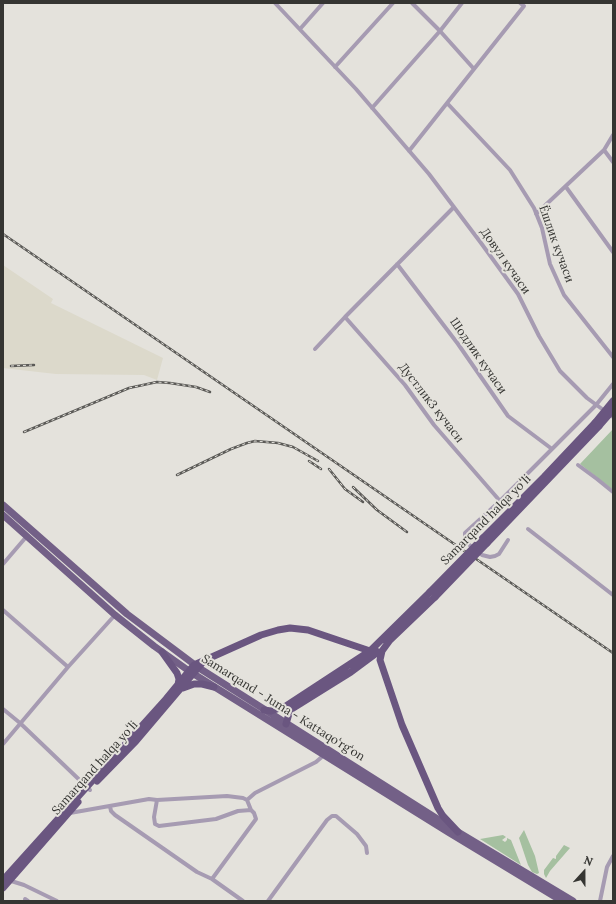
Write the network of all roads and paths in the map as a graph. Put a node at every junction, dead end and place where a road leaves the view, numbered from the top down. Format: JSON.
{"nodes":[{"id":1,"x":275,"y":3,"type":"edge"},
{"id":2,"x":323,"y":3,"type":"edge"},
{"id":3,"x":393,"y":3,"type":"edge"},
{"id":4,"x":412,"y":3,"type":"edge"},
{"id":5,"x":462,"y":3,"type":"edge"},
{"id":6,"x":524,"y":4,"type":"edge"},
{"id":7,"x":300,"y":29,"type":"junction"},
{"id":8,"x":440,"y":31,"type":"junction"},
{"id":9,"x":335,"y":67,"type":"junction"},
{"id":10,"x":474,"y":69,"type":"junction"},
{"id":11,"x":447,"y":103,"type":"junction"},
{"id":12,"x":372,"y":108,"type":"junction"},
{"id":13,"x":613,"y":135,"type":"edge"},
{"id":14,"x":604,"y":150,"type":"junction"},
{"id":15,"x":409,"y":151,"type":"junction"},
{"id":16,"x":613,"y":162,"type":"edge"},
{"id":17,"x":566,"y":187,"type":"junction"},
{"id":18,"x":454,"y":207,"type":"junction"},
{"id":19,"x":536,"y":214,"type":"junction"},
{"id":20,"x":613,"y":252,"type":"edge"},
{"id":21,"x":397,"y":264,"type":"junction"},
{"id":22,"x":346,"y":317,"type":"junction"},
{"id":23,"x":315,"y":349,"type":"dead end"},
{"id":24,"x":613,"y":357,"type":"edge"},
{"id":25,"x":613,"y":384,"type":"edge"},
{"id":26,"x":613,"y":401,"type":"edge"},
{"id":27,"x":596,"y":405,"type":"junction"},
{"id":28,"x":613,"y":410,"type":"edge"},
{"id":29,"x":613,"y":418,"type":"edge"},
{"id":30,"x":597,"y":424,"type":"junction"},
{"id":31,"x":552,"y":449,"type":"junction"},
{"id":32,"x":578,"y":465,"type":"dead end"},
{"id":33,"x":613,"y":492,"type":"edge"},
{"id":34,"x":500,"y":501,"type":"junction"},
{"id":35,"x":3,"y":506,"type":"edge"},
{"id":36,"x":3,"y":515,"type":"edge"},
{"id":37,"x":528,"y":529,"type":"dead end"},
{"id":38,"x":27,"y":536,"type":"junction"},
{"id":39,"x":508,"y":540,"type":"dead end"},
{"id":40,"x":3,"y":564,"type":"edge"},
{"id":41,"x":612,"y":593,"type":"edge"},
{"id":42,"x":432,"y":595,"type":"junction"},
{"id":43,"x":3,"y":610,"type":"edge"},
{"id":44,"x":115,"y":615,"type":"junction"},
{"id":45,"x":390,"y":640,"type":"junction"},
{"id":46,"x":378,"y":644,"type":"junction"},
{"id":47,"x":357,"y":646,"type":"junction"},
{"id":48,"x":162,"y":652,"type":"junction"},
{"id":49,"x":373,"y":652,"type":"junction"},
{"id":50,"x":68,"y":667,"type":"junction"},
{"id":51,"x":194,"y":670,"type":"junction"},
{"id":52,"x":179,"y":687,"type":"junction"},
{"id":53,"x":214,"y":687,"type":"junction"},
{"id":54,"x":3,"y":709,"type":"edge"},
{"id":55,"x":264,"y":710,"type":"junction"},
{"id":56,"x":20,"y":723,"type":"junction"},
{"id":57,"x":286,"y":724,"type":"junction"},
{"id":58,"x":3,"y":744,"type":"edge"},
{"id":59,"x":324,"y":755,"type":"junction"},
{"id":60,"x":88,"y":788,"type":"junction"},
{"id":61,"x":157,"y":800,"type":"junction"},
{"id":62,"x":247,"y":800,"type":"junction"},
{"id":63,"x":110,"y":806,"type":"junction"},
{"id":64,"x":251,"y":810,"type":"junction"},
{"id":65,"x":69,"y":813,"type":"junction"},
{"id":66,"x":458,"y":832,"type":"junction"},
{"id":67,"x":367,"y":853,"type":"dead end"},
{"id":68,"x":613,"y":856,"type":"edge"},
{"id":69,"x":5,"y":879,"type":"edge"},
{"id":70,"x":212,"y":879,"type":"junction"},
{"id":71,"x":3,"y":888,"type":"edge"},
{"id":72,"x":57,"y":901,"type":"edge"},
{"id":73,"x":243,"y":901,"type":"edge"},
{"id":74,"x":268,"y":901,"type":"edge"},
{"id":75,"x":562,"y":901,"type":"edge"},
{"id":76,"x":573,"y":901,"type":"edge"},
{"id":77,"x":600,"y":901,"type":"edge"}],
"edges":[{"from":1,"to":7,"type":"street","name":"Довул кучаси"},
{"from":2,"to":7,"type":"street"},
{"from":3,"to":9,"type":"street"},
{"from":4,"to":8,"type":"street"},
{"from":5,"to":8,"type":"street"},
{"from":6,"to":10,"type":"street"},
{"from":7,"to":9,"type":"street","name":"Довул кучаси"},
{"from":8,"to":10,"type":"street"},
{"from":8,"to":12,"type":"street"},
{"from":9,"to":12,"type":"street","name":"Довул кучаси"},
{"from":10,"to":11,"type":"street"},
{"from":11,"to":15,"type":"street"},
{"from":11,"to":19,"type":"street","name":"Ёшлик кучаси"},
{"from":12,"to":15,"type":"street","name":"Довул кучаси"},
{"from":13,"to":14,"type":"street"},
{"from":14,"to":16,"type":"street"},
{"from":14,"to":17,"type":"street"},
{"from":15,"to":18,"type":"street","name":"Довул кучаси"},
{"from":17,"to":19,"type":"street"},
{"from":17,"to":20,"type":"street"},
{"from":18,"to":21,"type":"street"},
{"from":18,"to":27,"type":"street","name":"Довул кучаси"},
{"from":19,"to":24,"type":"street","name":"Ёшлик кучаси"},
{"from":21,"to":22,"type":"street"},
{"from":21,"to":31,"type":"street","name":"Шодлик кучаси"},
{"from":22,"to":23,"type":"street"},
{"from":22,"to":34,"type":"street","name":"Дустлик3 кучаси"},
{"from":25,"to":27,"type":"street"},
{"from":26,"to":30,"type":"highway","name":"Samarqand halqa yoʻli","bridge":true},
{"from":27,"to":29,"type":"street","name":"Довул кучаси"},
{"from":27,"to":31,"type":"street"},
{"from":28,"to":30,"type":"highway","name":"Samarqand halqa yoʻli","bridge":true},
{"from":30,"to":42,"type":"highway","name":"Samarqand halqa yoʻli","bridge":true},
{"from":31,"to":34,"type":"street"},
{"from":32,"to":33,"type":"street"},
{"from":34,"to":39,"type":"street"},
{"from":35,"to":51,"type":"main road","name":"Samarqand - Juma - Kattaqo‘rg‘on"},
{"from":36,"to":38,"type":"main road","name":"Samarqand - Juma - Kattaqo‘rg‘on"},
{"from":37,"to":41,"type":"street"},
{"from":38,"to":40,"type":"street"},
{"from":38,"to":44,"type":"main road","name":"Samarqand - Juma - Kattaqo‘rg‘on"},
{"from":42,"to":45,"type":"highway","name":"Samarqand halqa yoʻli"},
{"from":42,"to":46,"type":"highway","name":"Samarqand halqa yoʻli"},
{"from":43,"to":50,"type":"street"},
{"from":44,"to":48,"type":"main road","name":"Samarqand - Juma - Kattaqo‘rg‘on"},
{"from":44,"to":50,"type":"street"},
{"from":45,"to":49,"type":"highway","name":"Samarqand halqa yoʻli"},
{"from":45,"to":66,"type":"highway"},
{"from":46,"to":47,"type":"highway"},
{"from":46,"to":49,"type":"highway","name":"Samarqand halqa yoʻli"},
{"from":47,"to":49,"type":"highway"},
{"from":47,"to":51,"type":"highway"},
{"from":48,"to":51,"type":"main road","name":"Samarqand - Juma - Kattaqo‘rg‘on"},
{"from":48,"to":52,"type":"highway"},
{"from":49,"to":55,"type":"highway","name":"Samarqand halqa yoʻli"},
{"from":49,"to":57,"type":"highway","name":"Samarqand halqa yoʻli"},
{"from":50,"to":56,"type":"street"},
{"from":51,"to":52,"type":"highway","name":"Samarqand halqa yoʻli"},
{"from":51,"to":53,"type":"main road","name":"Samarqand - Juma - Kattaqo‘rg‘on"},
{"from":51,"to":55,"type":"main road","name":"Samarqand - Juma - Kattaqo‘rg‘on"},
{"from":52,"to":53,"type":"highway"},
{"from":52,"to":60,"type":"highway","name":"Samarqand halqa yoʻli"},
{"from":53,"to":59,"type":"main road","name":"Samarqand - Juma - Kattaqo‘rg‘on"},
{"from":54,"to":56,"type":"street"},
{"from":55,"to":57,"type":"main road","name":"Samarqand - Juma - Kattaqo‘rg‘on"},
{"from":56,"to":58,"type":"street"},
{"from":56,"to":60,"type":"street"},
{"from":57,"to":66,"type":"main road","name":"Samarqand - Juma - Kattaqo‘rg‘on"},
{"from":59,"to":62,"type":"street"},
{"from":59,"to":75,"type":"main road","name":"Samarqand - Juma - Kattaqo‘rg‘on"},
{"from":60,"to":65,"type":"highway","name":"Samarqand halqa yoʻli"},
{"from":60,"to":69,"type":"highway","name":"Samarqand halqa yoʻli"},
{"from":61,"to":62,"type":"street"},
{"from":61,"to":63,"type":"street"},
{"from":61,"to":64,"type":"street"},
{"from":62,"to":64,"type":"street"},
{"from":63,"to":65,"type":"street"},
{"from":63,"to":70,"type":"street"},
{"from":64,"to":70,"type":"street"},
{"from":65,"to":69,"type":"highway","name":"Samarqand halqa yoʻli"},
{"from":66,"to":76,"type":"main road","name":"Samarqand - Juma - Kattaqo‘rg‘on"},
{"from":67,"to":74,"type":"street"},
{"from":68,"to":77,"type":"street"},
{"from":69,"to":71,"type":"highway","name":"Samarqand halqa yoʻli"},
{"from":69,"to":72,"type":"street"},
{"from":70,"to":73,"type":"street"}]}
